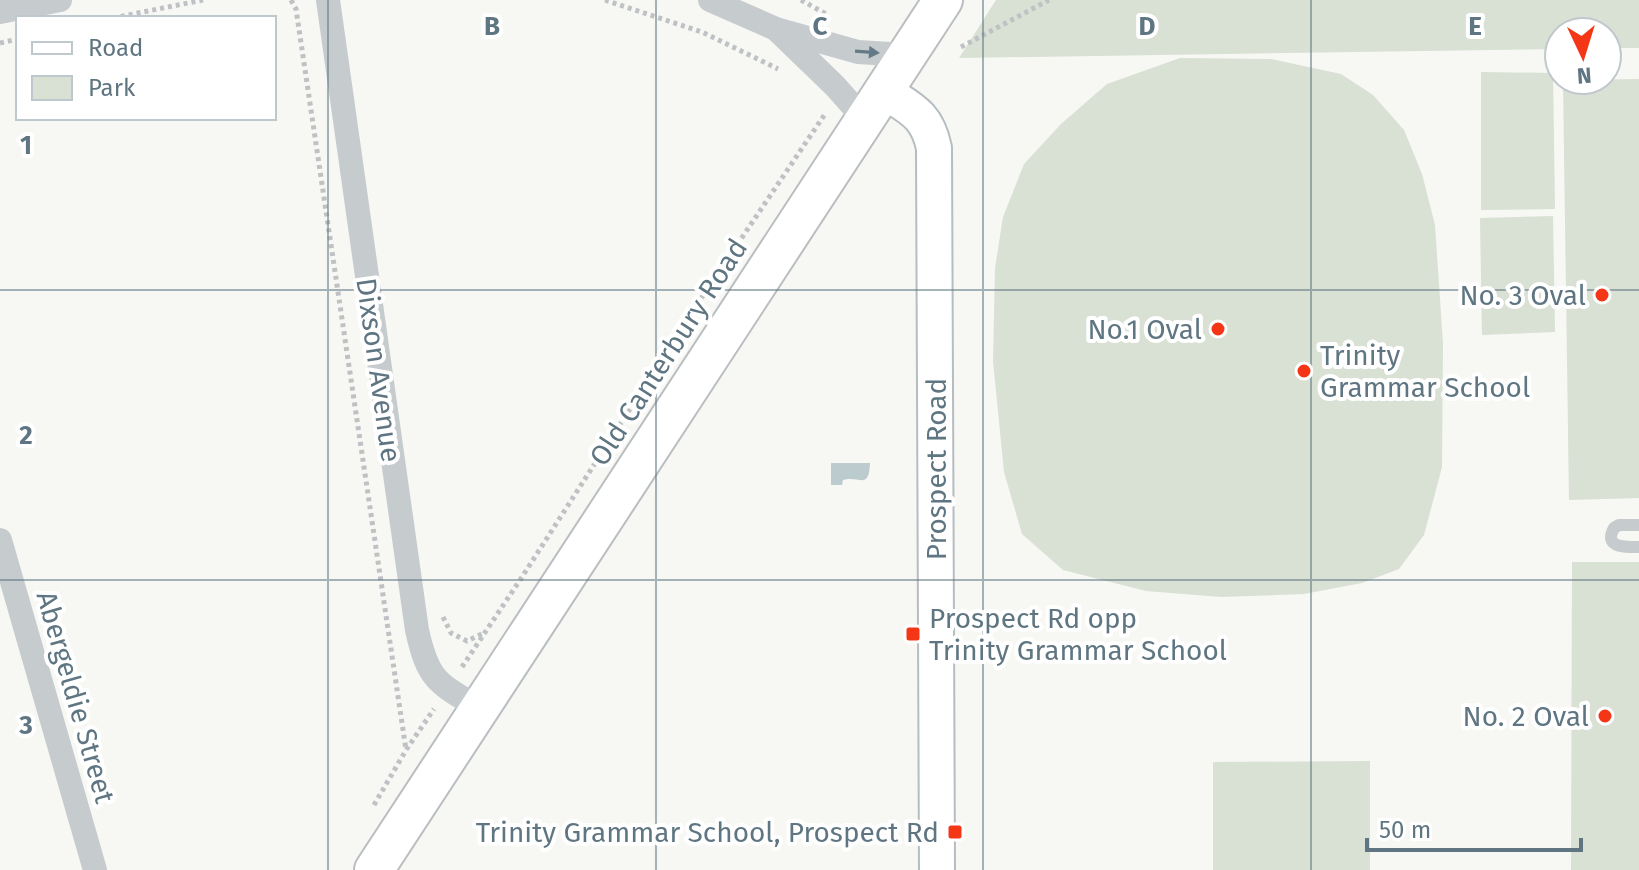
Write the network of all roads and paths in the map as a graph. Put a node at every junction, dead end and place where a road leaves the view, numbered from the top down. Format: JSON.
{"nodes":[{"id":1,"x":60,"y":0,"type":"edge"},
{"id":2,"x":203,"y":0,"type":"edge"},
{"id":3,"x":291,"y":0,"type":"edge"},
{"id":4,"x":328,"y":0,"type":"edge"},
{"id":5,"x":605,"y":0,"type":"edge"},
{"id":6,"x":710,"y":0,"type":"edge"},
{"id":7,"x":943,"y":0,"type":"edge"},
{"id":8,"x":1049,"y":0,"type":"edge"},
{"id":9,"x":0,"y":12,"type":"edge"},
{"id":10,"x":123,"y":16,"type":"edge"},
{"id":11,"x":776,"y":29,"type":"junction"},
{"id":12,"x":961,"y":47,"type":"dead end"},
{"id":13,"x":906,"y":55,"type":"junction"},
{"id":14,"x":779,"y":70,"type":"dead end"},
{"id":15,"x":875,"y":106,"type":"junction"},
{"id":16,"x":828,"y":110,"type":"dead end"},
{"id":17,"x":1639,"y":525,"type":"edge"},
{"id":18,"x":0,"y":540,"type":"edge"},
{"id":19,"x":1639,"y":547,"type":"edge"},
{"id":20,"x":440,"y":611,"type":"dead end"},
{"id":21,"x":485,"y":633,"type":"junction"},
{"id":22,"x":464,"y":698,"type":"junction"},
{"id":23,"x":406,"y":750,"type":"junction"},
{"id":24,"x":373,"y":806,"type":"dead end"},
{"id":25,"x":95,"y":870,"type":"edge"},
{"id":26,"x":374,"y":870,"type":"edge"},
{"id":27,"x":937,"y":870,"type":"edge"}],
"edges":[{"from":1,"to":9,"type":"street"},
{"from":2,"to":10,"type":"path"},
{"from":3,"to":23,"type":"path","name":"Dixson Avenue"},
{"from":4,"to":22,"type":"street","name":"Dixson Avenue"},
{"from":5,"to":14,"type":"path"},
{"from":6,"to":11,"type":"street"},
{"from":7,"to":13,"type":"main road","name":"Old Canterbury Road"},
{"from":8,"to":12,"type":"path"},
{"from":11,"to":13,"type":"street","one_way":true},
{"from":11,"to":15,"type":"street"},
{"from":13,"to":15,"type":"main road","name":"Old Canterbury Road"},
{"from":15,"to":22,"type":"main road","name":"Old Canterbury Road"},
{"from":15,"to":27,"type":"street","name":"Prospect Road"},
{"from":16,"to":21,"type":"path","name":"Old Canterbury Road"},
{"from":17,"to":19,"type":"lane"},
{"from":18,"to":25,"type":"street","name":"Abergeldie Street"},
{"from":20,"to":21,"type":"path"},
{"from":21,"to":22,"type":"path","name":"Old Canterbury Road"},
{"from":22,"to":23,"type":"path","name":"Old Canterbury Road"},
{"from":22,"to":26,"type":"main road","name":"Old Canterbury Road"},
{"from":23,"to":24,"type":"path","name":"Old Canterbury Road"}]}
